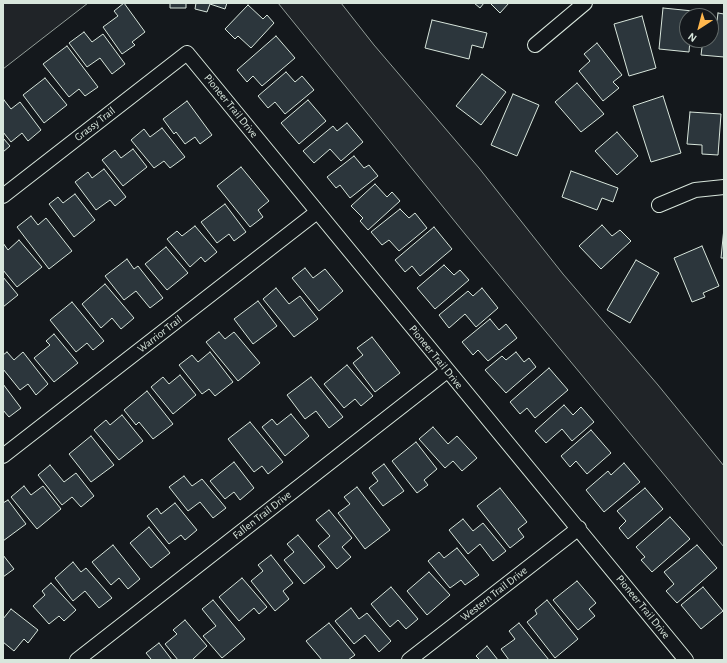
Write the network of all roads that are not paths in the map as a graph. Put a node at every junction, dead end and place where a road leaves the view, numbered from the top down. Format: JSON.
{"nodes":[{"id":1,"x":586,"y":3,"type":"edge"},
{"id":2,"x":535,"y":45,"type":"dead end"},
{"id":3,"x":187,"y":53,"type":"joint"},
{"id":4,"x":724,"y":187,"type":"edge"},
{"id":5,"x":3,"y":196,"type":"edge"},
{"id":6,"x":659,"y":205,"type":"dead end"},
{"id":7,"x":317,"y":212,"type":"junction"},
{"id":8,"x":447,"y":371,"type":"junction"},
{"id":9,"x":3,"y":456,"type":"edge"},
{"id":10,"x":579,"y":528,"type":"junction"},
{"id":11,"x":77,"y":660,"type":"edge"},
{"id":12,"x":409,"y":660,"type":"edge"},
{"id":13,"x":686,"y":660,"type":"edge"}],
"edges":[{"from":1,"to":2,"type":"street"},
{"from":3,"to":5,"type":"street","name":"Grassy Trail"},
{"from":3,"to":7,"type":"street","name":"Pioneer Trail Drive"},
{"from":4,"to":6,"type":"street"},
{"from":7,"to":8,"type":"street","name":"Pioneer Trail Drive"},
{"from":7,"to":9,"type":"street","name":"Warrior Trail"},
{"from":8,"to":10,"type":"street","name":"Pioneer Trail Drive"},
{"from":8,"to":11,"type":"street","name":"Fallen Trail Drive"},
{"from":10,"to":12,"type":"street","name":"Western Trail Drive"},
{"from":10,"to":13,"type":"street","name":"Pioneer Trail Drive"}]}
